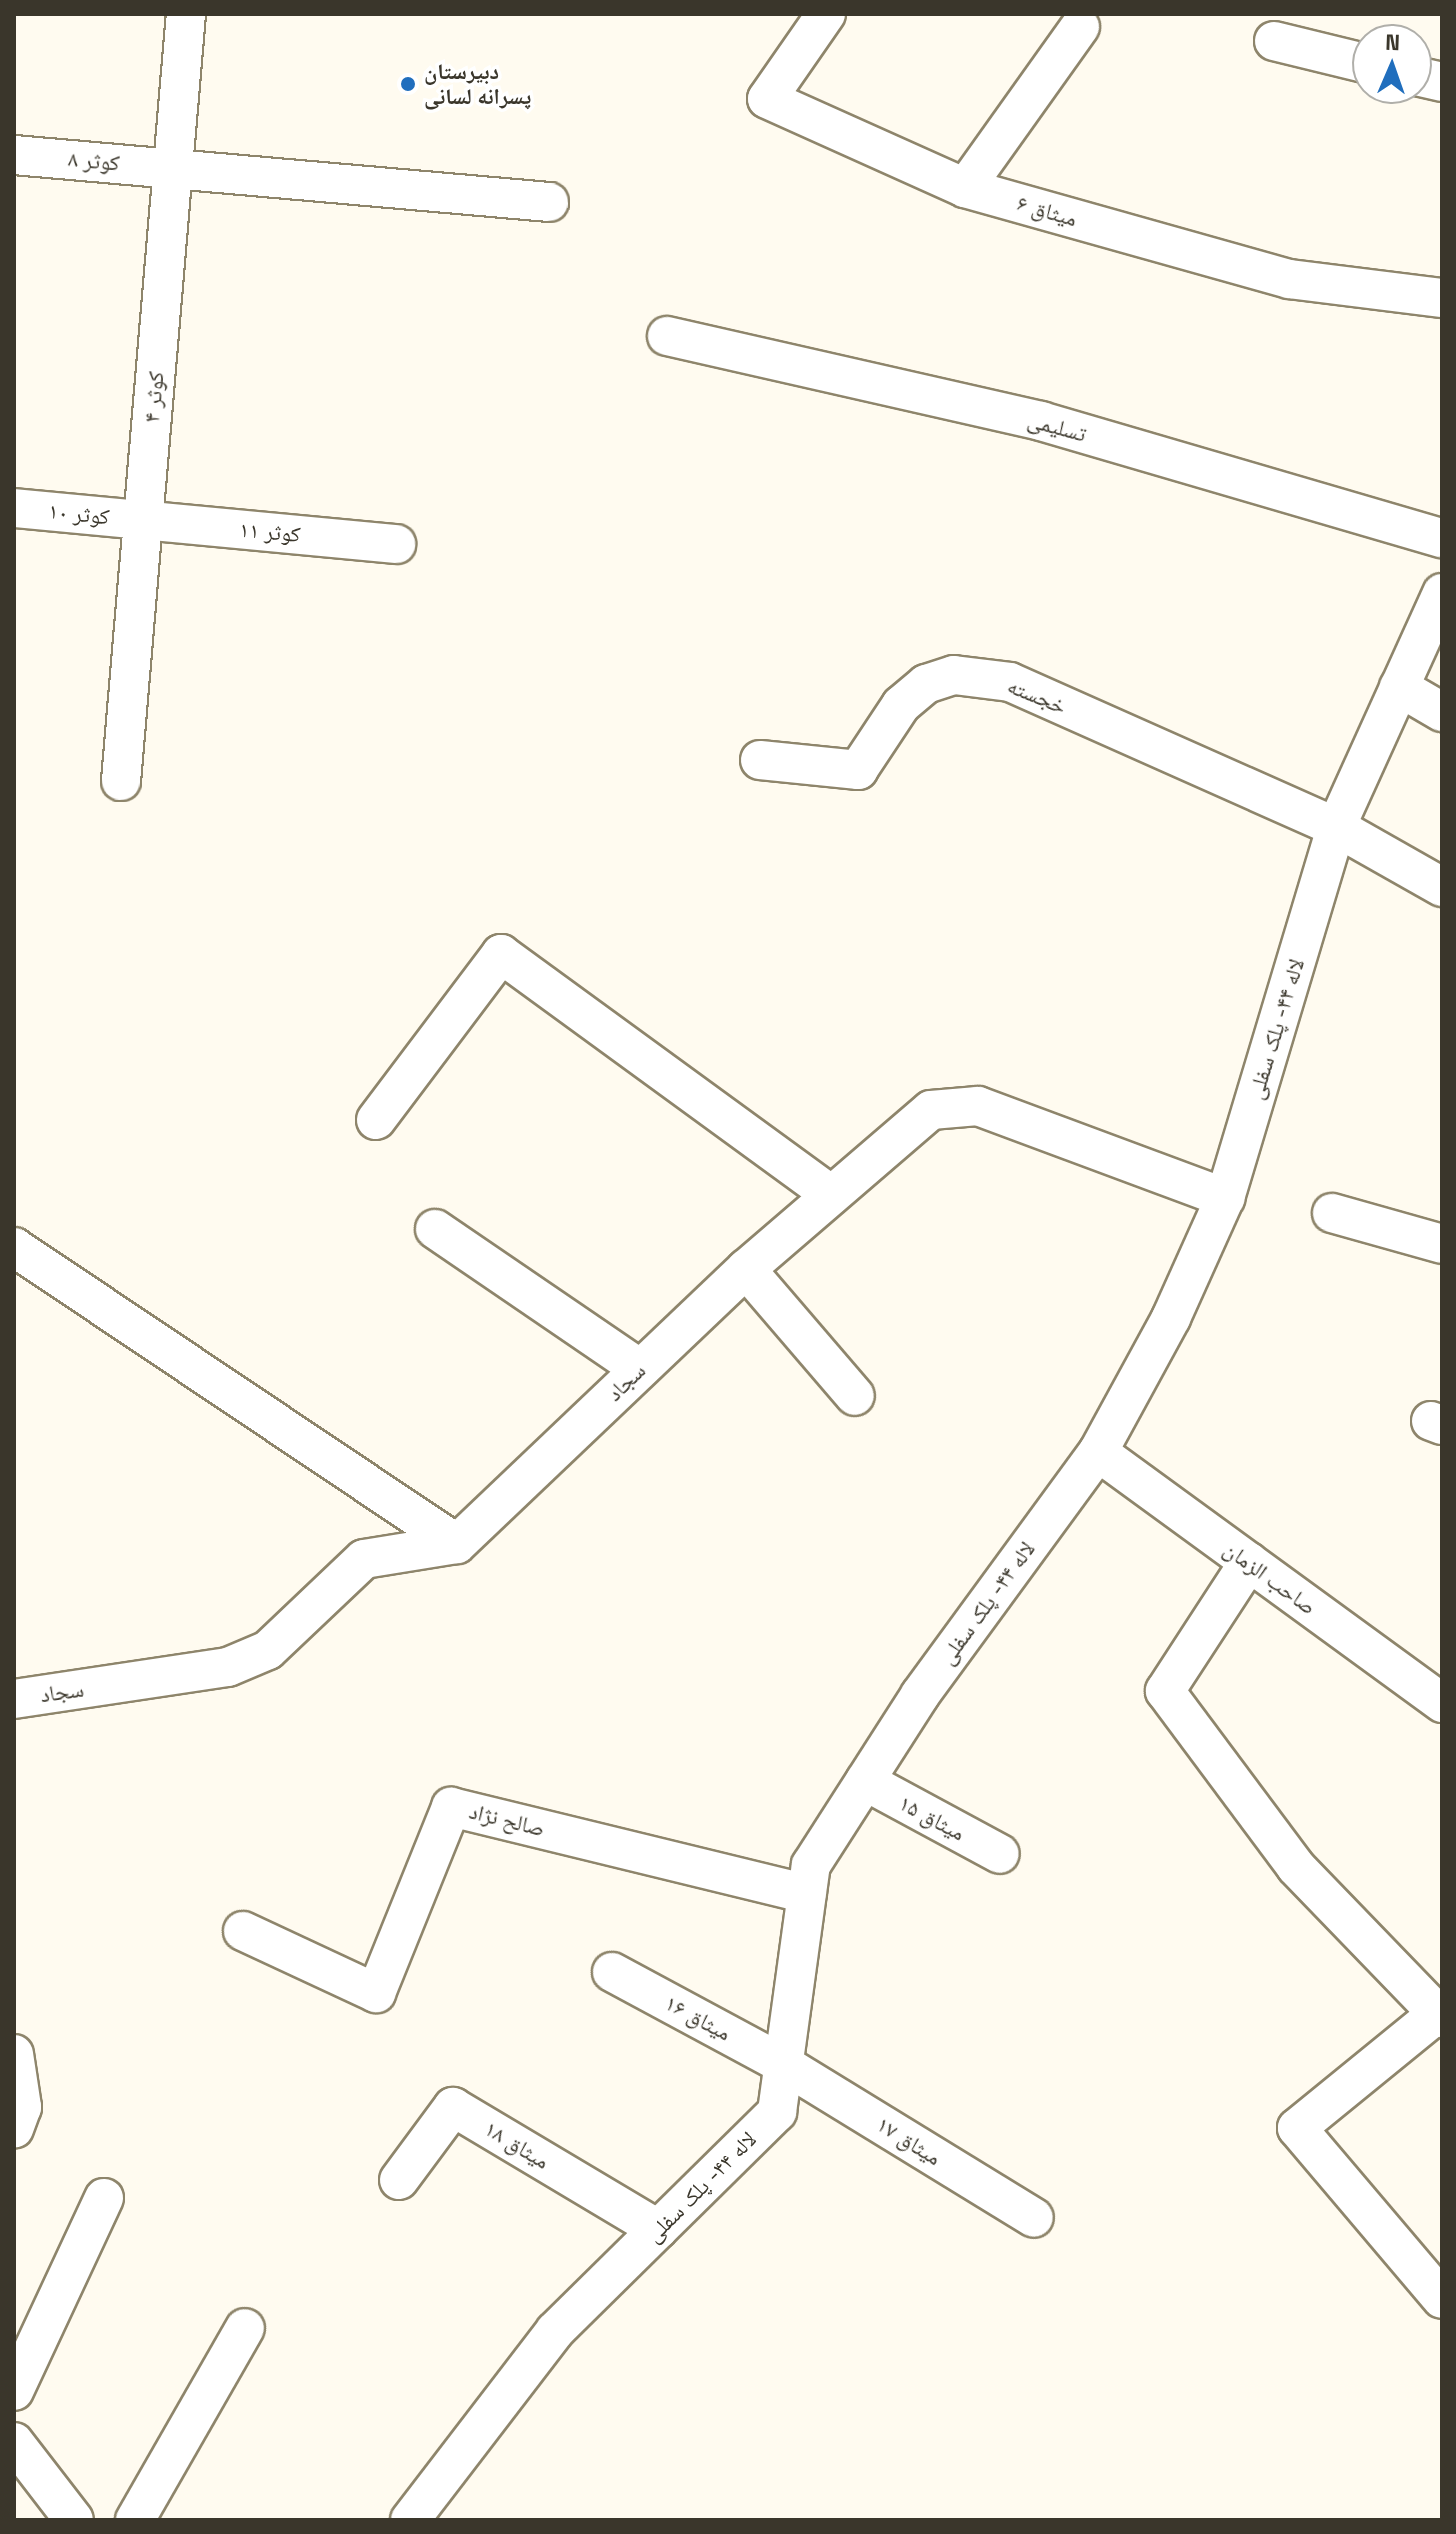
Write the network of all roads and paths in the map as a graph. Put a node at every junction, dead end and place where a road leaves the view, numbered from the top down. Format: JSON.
{"nodes":[{"id":1,"x":186,"y":14,"type":"edge"},
{"id":2,"x":826,"y":14,"type":"edge"},
{"id":3,"x":1080,"y":27,"type":"dead end"},
{"id":4,"x":1274,"y":41,"type":"dead end"},
{"id":5,"x":1352,"y":60,"type":"edge"},
{"id":6,"x":14,"y":155,"type":"edge"},
{"id":7,"x":174,"y":167,"type":"junction"},
{"id":8,"x":965,"y":188,"type":"junction"},
{"id":9,"x":549,"y":202,"type":"dead end"},
{"id":10,"x":1442,"y":298,"type":"edge"},
{"id":11,"x":667,"y":336,"type":"dead end"},
{"id":12,"x":14,"y":508,"type":"edge"},
{"id":13,"x":144,"y":520,"type":"junction"},
{"id":14,"x":1442,"y":538,"type":"edge"},
{"id":15,"x":396,"y":544,"type":"dead end"},
{"id":16,"x":1442,"y":593,"type":"edge"},
{"id":17,"x":1399,"y":687,"type":"junction"},
{"id":18,"x":1442,"y":712,"type":"edge"},
{"id":19,"x":760,"y":760,"type":"dead end"},
{"id":20,"x":121,"y":781,"type":"dead end"},
{"id":21,"x":1336,"y":827,"type":"junction"},
{"id":22,"x":1442,"y":887,"type":"edge"},
{"id":23,"x":376,"y":1120,"type":"dead end"},
{"id":24,"x":832,"y":1195,"type":"junction"},
{"id":25,"x":1225,"y":1198,"type":"junction"},
{"id":26,"x":1332,"y":1213,"type":"dead end"},
{"id":27,"x":435,"y":1229,"type":"dead end"},
{"id":28,"x":1442,"y":1244,"type":"edge"},
{"id":29,"x":14,"y":1247,"type":"edge"},
{"id":30,"x":746,"y":1269,"type":"junction"},
{"id":31,"x":640,"y":1369,"type":"junction"},
{"id":32,"x":855,"y":1396,"type":"dead end"},
{"id":33,"x":1098,"y":1452,"type":"junction"},
{"id":34,"x":457,"y":1544,"type":"junction"},
{"id":35,"x":1249,"y":1562,"type":"junction"},
{"id":36,"x":14,"y":1699,"type":"edge"},
{"id":37,"x":1442,"y":1703,"type":"edge"},
{"id":38,"x":865,"y":1781,"type":"junction"},
{"id":39,"x":1000,"y":1854,"type":"dead end"},
{"id":40,"x":807,"y":1894,"type":"junction"},
{"id":41,"x":243,"y":1931,"type":"dead end"},
{"id":42,"x":612,"y":1972,"type":"dead end"},
{"id":43,"x":1440,"y":2016,"type":"edge"},
{"id":44,"x":14,"y":2054,"type":"edge"},
{"id":45,"x":783,"y":2064,"type":"junction"},
{"id":46,"x":14,"y":2129,"type":"edge"},
{"id":47,"x":399,"y":2180,"type":"dead end"},
{"id":48,"x":104,"y":2198,"type":"dead end"},
{"id":49,"x":1034,"y":2218,"type":"dead end"},
{"id":50,"x":658,"y":2229,"type":"junction"},
{"id":51,"x":1442,"y":2299,"type":"edge"},
{"id":52,"x":245,"y":2328,"type":"dead end"},
{"id":53,"x":14,"y":2391,"type":"edge"},
{"id":54,"x":14,"y":2442,"type":"edge"},
{"id":55,"x":74,"y":2520,"type":"edge"},
{"id":56,"x":135,"y":2520,"type":"edge"},
{"id":57,"x":410,"y":2520,"type":"edge"}],
"edges":[{"from":1,"to":7,"type":"street","name":"کوثر ۴"},
{"from":2,"to":8,"type":"street","name":"میثاق ۶"},
{"from":3,"to":8,"type":"street"},
{"from":4,"to":5,"type":"street"},
{"from":6,"to":7,"type":"street","name":"کوثر ۸"},
{"from":7,"to":9,"type":"street","name":"کوثر ۸"},
{"from":7,"to":13,"type":"street","name":"کوثر ۴"},
{"from":8,"to":10,"type":"street","name":"میثاق ۶"},
{"from":11,"to":14,"type":"street","name":"تسلیمی"},
{"from":12,"to":13,"type":"street","name":"کوثر ۱۰"},
{"from":13,"to":15,"type":"street","name":"کوثر ۱۱"},
{"from":13,"to":20,"type":"street","name":"کوثر ۴"},
{"from":16,"to":17,"type":"street","name":"لاله ۴۴- پلک سفلی"},
{"from":17,"to":18,"type":"street"},
{"from":17,"to":21,"type":"street","name":"لاله ۴۴- پلک سفلی"},
{"from":19,"to":21,"type":"street","name":"خجسته"},
{"from":21,"to":22,"type":"street"},
{"from":21,"to":25,"type":"street","name":"لاله ۴۴- پلک سفلی"},
{"from":23,"to":24,"type":"street"},
{"from":24,"to":25,"type":"street","name":"سجاد"},
{"from":24,"to":30,"type":"street","name":"سجاد"},
{"from":25,"to":33,"type":"street","name":"لاله ۴۴- پلک سفلی"},
{"from":26,"to":28,"type":"street"},
{"from":27,"to":31,"type":"street"},
{"from":29,"to":34,"type":"street"},
{"from":30,"to":31,"type":"street","name":"سجاد"},
{"from":30,"to":32,"type":"street"},
{"from":31,"to":34,"type":"street","name":"سجاد"},
{"from":33,"to":35,"type":"street","name":"صاحب الزمان"},
{"from":33,"to":38,"type":"street","name":"لاله ۴۴- پلک سفلی"},
{"from":34,"to":36,"type":"street","name":"سجاد"},
{"from":35,"to":37,"type":"street","name":"صاحب الزمان"},
{"from":35,"to":43,"type":"street"},
{"from":38,"to":39,"type":"street","name":"میثاق ۱۵"},
{"from":38,"to":40,"type":"street","name":"لاله ۴۴- پلک سفلی"},
{"from":40,"to":41,"type":"street","name":"صالح نژاد"},
{"from":40,"to":45,"type":"street","name":"لاله ۴۴- پلک سفلی"},
{"from":42,"to":45,"type":"street","name":"میثاق ۱۶"},
{"from":43,"to":51,"type":"street"},
{"from":44,"to":46,"type":"street"},
{"from":45,"to":49,"type":"street","name":"میثاق ۱۷"},
{"from":45,"to":50,"type":"street","name":"لاله ۴۴- پلک سفلی"},
{"from":47,"to":50,"type":"street","name":"میثاق ۱۸"},
{"from":48,"to":53,"type":"street"},
{"from":50,"to":57,"type":"street","name":"لاله ۴۴- پلک سفلی"},
{"from":52,"to":56,"type":"street"},
{"from":54,"to":55,"type":"street"}]}
